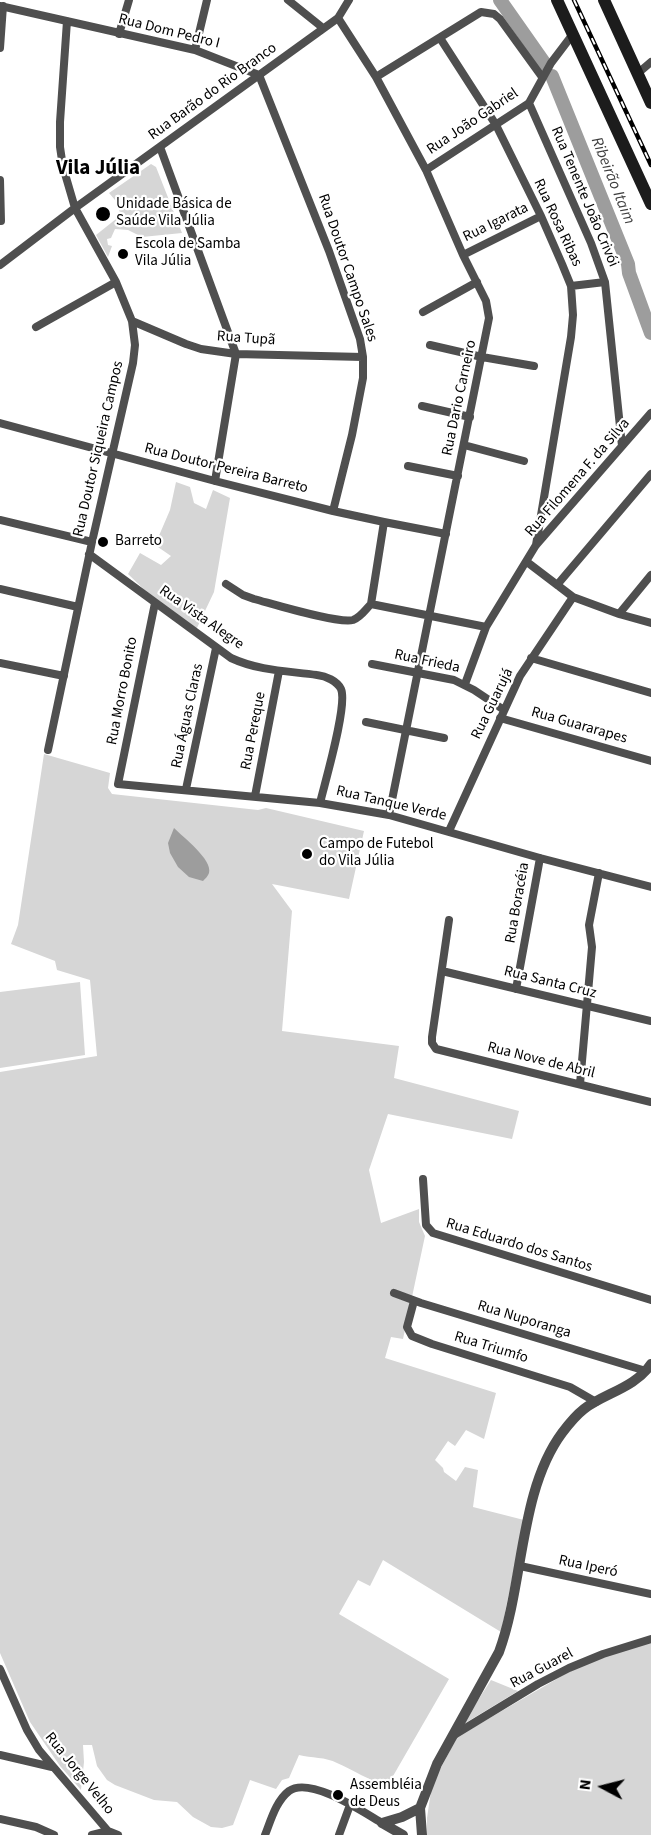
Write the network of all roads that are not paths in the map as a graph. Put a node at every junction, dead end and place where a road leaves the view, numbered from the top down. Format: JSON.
{"nodes":[{"id":1,"x":129,"y":0,"type":"edge"},
{"id":2,"x":207,"y":0,"type":"edge"},
{"id":3,"x":288,"y":0,"type":"edge"},
{"id":4,"x":349,"y":0,"type":"edge"},
{"id":5,"x":557,"y":0,"type":"edge"},
{"id":6,"x":604,"y":0,"type":"edge"},
{"id":7,"x":2,"y":6,"type":"edge"},
{"id":8,"x":338,"y":18,"type":"junction"},
{"id":9,"x":67,"y":21,"type":"junction"},
{"id":10,"x":323,"y":28,"type":"junction"},
{"id":11,"x":119,"y":34,"type":"junction"},
{"id":12,"x":573,"y":34,"type":"junction"},
{"id":13,"x":440,"y":38,"type":"junction"},
{"id":14,"x":0,"y":48,"type":"edge"},
{"id":15,"x":195,"y":50,"type":"junction"},
{"id":16,"x":651,"y":62,"type":"edge"},
{"id":17,"x":637,"y":74,"type":"junction"},
{"id":18,"x":259,"y":75,"type":"junction"},
{"id":19,"x":376,"y":77,"type":"junction"},
{"id":20,"x":542,"y":77,"type":"junction"},
{"id":21,"x":529,"y":103,"type":"junction"},
{"id":22,"x":651,"y":103,"type":"edge"},
{"id":23,"x":496,"y":125,"type":"junction"},
{"id":24,"x":160,"y":147,"type":"junction"},
{"id":25,"x":426,"y":171,"type":"junction"},
{"id":26,"x":0,"y":180,"type":"edge"},
{"id":27,"x":651,"y":204,"type":"edge"},
{"id":28,"x":75,"y":208,"type":"junction"},
{"id":29,"x":541,"y":216,"type":"junction"},
{"id":30,"x":1,"y":221,"type":"edge"},
{"id":31,"x":463,"y":255,"type":"junction"},
{"id":32,"x":0,"y":266,"type":"edge"},
{"id":33,"x":116,"y":282,"type":"junction"},
{"id":34,"x":477,"y":282,"type":"junction"},
{"id":35,"x":605,"y":282,"type":"junction"},
{"id":36,"x":571,"y":286,"type":"junction"},
{"id":37,"x":423,"y":312,"type":"dead end"},
{"id":38,"x":132,"y":321,"type":"junction"},
{"id":39,"x":36,"y":327,"type":"dead end"},
{"id":40,"x":430,"y":345,"type":"dead end"},
{"id":41,"x":236,"y":354,"type":"junction"},
{"id":42,"x":363,"y":357,"type":"junction"},
{"id":43,"x":482,"y":357,"type":"junction"},
{"id":44,"x":534,"y":366,"type":"dead end"},
{"id":45,"x":422,"y":406,"type":"dead end"},
{"id":46,"x":651,"y":413,"type":"edge"},
{"id":47,"x":470,"y":417,"type":"junction"},
{"id":48,"x":0,"y":423,"type":"edge"},
{"id":49,"x":464,"y":445,"type":"junction"},
{"id":50,"x":622,"y":446,"type":"junction"},
{"id":51,"x":113,"y":454,"type":"junction"},
{"id":52,"x":524,"y":461,"type":"dead end"},
{"id":53,"x":408,"y":466,"type":"dead end"},
{"id":54,"x":651,"y":474,"type":"edge"},
{"id":55,"x":458,"y":476,"type":"junction"},
{"id":56,"x":215,"y":481,"type":"junction"},
{"id":57,"x":333,"y":511,"type":"junction"},
{"id":58,"x":0,"y":520,"type":"edge"},
{"id":59,"x":384,"y":522,"type":"junction"},
{"id":60,"x":447,"y":534,"type":"junction"},
{"id":61,"x":92,"y":542,"type":"junction"},
{"id":62,"x":536,"y":545,"type":"junction"},
{"id":63,"x":89,"y":554,"type":"junction"},
{"id":64,"x":527,"y":562,"type":"junction"},
{"id":65,"x":651,"y":575,"type":"edge"},
{"id":66,"x":226,"y":584,"type":"dead end"},
{"id":67,"x":557,"y":585,"type":"junction"},
{"id":68,"x":0,"y":589,"type":"edge"},
{"id":69,"x":573,"y":597,"type":"junction"},
{"id":70,"x":154,"y":603,"type":"junction"},
{"id":71,"x":371,"y":604,"type":"junction"},
{"id":72,"x":78,"y":607,"type":"junction"},
{"id":73,"x":619,"y":614,"type":"junction"},
{"id":74,"x":429,"y":616,"type":"junction"},
{"id":75,"x":651,"y":623,"type":"edge"},
{"id":76,"x":486,"y":627,"type":"junction"},
{"id":77,"x":216,"y":648,"type":"junction"},
{"id":78,"x":531,"y":658,"type":"junction"},
{"id":79,"x":0,"y":663,"type":"edge"},
{"id":80,"x":372,"y":664,"type":"dead end"},
{"id":81,"x":279,"y":672,"type":"junction"},
{"id":82,"x":418,"y":672,"type":"junction"},
{"id":83,"x":64,"y":676,"type":"junction"},
{"id":84,"x":465,"y":684,"type":"junction"},
{"id":85,"x":651,"y":693,"type":"edge"},
{"id":86,"x":502,"y":714,"type":"junction"},
{"id":87,"x":366,"y":722,"type":"dead end"},
{"id":88,"x":406,"y":731,"type":"junction"},
{"id":89,"x":444,"y":738,"type":"dead end"},
{"id":90,"x":48,"y":750,"type":"dead end"},
{"id":91,"x":651,"y":761,"type":"edge"},
{"id":92,"x":118,"y":784,"type":"joint"},
{"id":93,"x":186,"y":789,"type":"junction"},
{"id":94,"x":255,"y":796,"type":"junction"},
{"id":95,"x":321,"y":803,"type":"junction"},
{"id":96,"x":389,"y":814,"type":"junction"},
{"id":97,"x":449,"y":831,"type":"junction"},
{"id":98,"x":540,"y":858,"type":"junction"},
{"id":99,"x":599,"y":873,"type":"junction"},
{"id":100,"x":651,"y":887,"type":"edge"},
{"id":101,"x":449,"y":920,"type":"dead end"},
{"id":102,"x":442,"y":971,"type":"junction"},
{"id":103,"x":516,"y":989,"type":"junction"},
{"id":104,"x":586,"y":1006,"type":"junction"},
{"id":105,"x":651,"y":1021,"type":"edge"},
{"id":106,"x":580,"y":1084,"type":"junction"},
{"id":107,"x":651,"y":1102,"type":"edge"},
{"id":108,"x":423,"y":1179,"type":"dead end"},
{"id":109,"x":394,"y":1293,"type":"dead end"},
{"id":110,"x":651,"y":1300,"type":"edge"},
{"id":111,"x":414,"y":1301,"type":"junction"},
{"id":112,"x":649,"y":1367,"type":"edge"},
{"id":113,"x":596,"y":1402,"type":"junction"},
{"id":114,"x":520,"y":1566,"type":"junction"},
{"id":115,"x":651,"y":1594,"type":"edge"},
{"id":116,"x":651,"y":1639,"type":"edge"},
{"id":117,"x":0,"y":1669,"type":"edge"},
{"id":118,"x":2,"y":1679,"type":"edge"},
{"id":119,"x":452,"y":1737,"type":"junction"},
{"id":120,"x":0,"y":1755,"type":"edge"},
{"id":121,"x":52,"y":1767,"type":"junction"},
{"id":122,"x":350,"y":1805,"type":"junction"},
{"id":123,"x":420,"y":1808,"type":"junction"},
{"id":124,"x":0,"y":1819,"type":"edge"},
{"id":125,"x":382,"y":1823,"type":"junction"},
{"id":126,"x":108,"y":1831,"type":"junction"},
{"id":127,"x":54,"y":1835,"type":"edge"},
{"id":128,"x":92,"y":1835,"type":"edge"},
{"id":129,"x":118,"y":1835,"type":"edge"},
{"id":130,"x":265,"y":1835,"type":"edge"},
{"id":131,"x":339,"y":1835,"type":"edge"},
{"id":132,"x":403,"y":1835,"type":"edge"},
{"id":133,"x":422,"y":1835,"type":"edge"}],
"edges":[{"from":1,"to":11,"type":"street"},
{"from":2,"to":15,"type":"street"},
{"from":3,"to":10,"type":"street"},
{"from":4,"to":8,"type":"street","name":"Rua Barão do Rio Branco"},
{"from":5,"to":12,"type":"main road"},
{"from":6,"to":17,"type":"main road"},
{"from":7,"to":9,"type":"street","name":"Rua Dom Pedro I"},
{"from":7,"to":14,"type":"street"},
{"from":8,"to":10,"type":"street","name":"Rua Barão do Rio Branco"},
{"from":8,"to":19,"type":"street","name":"Rua Dario Carneiro"},
{"from":9,"to":11,"type":"street","name":"Rua Dom Pedro I"},
{"from":9,"to":28,"type":"street","name":"Rua Doutor Siqueira Campos"},
{"from":10,"to":18,"type":"street","name":"Rua Barão do Rio Branco"},
{"from":11,"to":15,"type":"street","name":"Rua Dom Pedro I"},
{"from":12,"to":20,"type":"street","name":"Rua João Gabriel"},
{"from":12,"to":27,"type":"main road"},
{"from":13,"to":19,"type":"street"},
{"from":13,"to":20,"type":"street"},
{"from":13,"to":23,"type":"street","name":"Rua Rosa Ribas"},
{"from":15,"to":18,"type":"street","name":"Rua Dom Pedro I"},
{"from":16,"to":17,"type":"street"},
{"from":17,"to":22,"type":"main road"},
{"from":18,"to":24,"type":"street","name":"Rua Barão do Rio Branco"},
{"from":18,"to":42,"type":"street","name":"Rua Doutor Campo Sales"},
{"from":19,"to":25,"type":"street","name":"Rua Dario Carneiro"},
{"from":20,"to":21,"type":"street","name":"Rua João Gabriel"},
{"from":21,"to":23,"type":"street","name":"Rua João Gabriel"},
{"from":21,"to":35,"type":"street","name":"Rua Tenente João Crivói"},
{"from":23,"to":25,"type":"street","name":"Rua João Gabriel"},
{"from":23,"to":29,"type":"street","name":"Rua Rosa Ribas"},
{"from":24,"to":28,"type":"street","name":"Rua Barão do Rio Branco"},
{"from":24,"to":41,"type":"street"},
{"from":25,"to":31,"type":"street","name":"Rua Dario Carneiro"},
{"from":26,"to":30,"type":"street"},
{"from":28,"to":32,"type":"street","name":"Rua Barão do Rio Branco"},
{"from":28,"to":33,"type":"street","name":"Rua Doutor Siqueira Campos"},
{"from":29,"to":31,"type":"street","name":"Rua Igarata"},
{"from":29,"to":36,"type":"street","name":"Rua Rosa Ribas"},
{"from":31,"to":34,"type":"street","name":"Rua Dario Carneiro"},
{"from":33,"to":38,"type":"street","name":"Rua Doutor Siqueira Campos"},
{"from":33,"to":39,"type":"street"},
{"from":34,"to":37,"type":"street"},
{"from":34,"to":43,"type":"street","name":"Rua Dario Carneiro"},
{"from":35,"to":36,"type":"street"},
{"from":35,"to":50,"type":"street","name":"Rua Tenente João Crivói"},
{"from":36,"to":62,"type":"street","name":"Rua Rosa Ribas"},
{"from":38,"to":41,"type":"street","name":"Rua Tupã"},
{"from":38,"to":51,"type":"street","name":"Rua Doutor Siqueira Campos"},
{"from":40,"to":43,"type":"street"},
{"from":41,"to":42,"type":"street","name":"Rua Tupã"},
{"from":41,"to":56,"type":"street"},
{"from":42,"to":57,"type":"street","name":"Rua Doutor Campo Sales"},
{"from":43,"to":44,"type":"street"},
{"from":43,"to":47,"type":"street","name":"Rua Dario Carneiro"},
{"from":45,"to":47,"type":"street"},
{"from":46,"to":50,"type":"street","name":"Rua Filomena F. da Silva"},
{"from":47,"to":49,"type":"street","name":"Rua Dario Carneiro"},
{"from":48,"to":51,"type":"street","name":"Rua Doutor Pereira Barreto"},
{"from":49,"to":52,"type":"street"},
{"from":49,"to":55,"type":"street","name":"Rua Dario Carneiro"},
{"from":50,"to":62,"type":"street","name":"Rua Filomena F. da Silva"},
{"from":51,"to":56,"type":"street","name":"Rua Doutor Pereira Barreto"},
{"from":51,"to":61,"type":"street","name":"Rua Doutor Siqueira Campos"},
{"from":53,"to":55,"type":"street"},
{"from":54,"to":67,"type":"street"},
{"from":55,"to":60,"type":"street","name":"Rua Dario Carneiro"},
{"from":56,"to":57,"type":"street","name":"Rua Doutor Pereira Barreto"},
{"from":57,"to":59,"type":"street","name":"Rua Doutor Pereira Barreto"},
{"from":58,"to":61,"type":"street"},
{"from":59,"to":60,"type":"street","name":"Rua Doutor Pereira Barreto"},
{"from":59,"to":71,"type":"street"},
{"from":60,"to":74,"type":"street","name":"Rua Dario Carneiro"},
{"from":61,"to":63,"type":"street","name":"Rua Doutor Siqueira Campos"},
{"from":62,"to":64,"type":"street","name":"Rua Filomena F. da Silva"},
{"from":63,"to":70,"type":"street","name":"Rua Vista Alegre"},
{"from":63,"to":72,"type":"street","name":"Rua Doutor Siqueira Campos"},
{"from":64,"to":67,"type":"street"},
{"from":64,"to":76,"type":"street","name":"Rua Filomena F. da Silva"},
{"from":65,"to":73,"type":"street"},
{"from":66,"to":71,"type":"street"},
{"from":67,"to":69,"type":"street"},
{"from":68,"to":72,"type":"street"},
{"from":69,"to":73,"type":"street"},
{"from":69,"to":78,"type":"street","name":"Rua Guarujá"},
{"from":70,"to":77,"type":"street","name":"Rua Vista Alegre"},
{"from":70,"to":92,"type":"street","name":"Rua Morro Bonito"},
{"from":71,"to":74,"type":"street"},
{"from":72,"to":83,"type":"street","name":"Rua Doutor Siqueira Campos"},
{"from":73,"to":75,"type":"street"},
{"from":74,"to":76,"type":"street"},
{"from":74,"to":82,"type":"street","name":"Rua Dario Carneiro"},
{"from":76,"to":84,"type":"street","name":"Rua Filomena F. da Silva"},
{"from":77,"to":81,"type":"street","name":"Rua Vista Alegre"},
{"from":77,"to":93,"type":"street","name":"Rua Águas Claras"},
{"from":78,"to":85,"type":"street"},
{"from":78,"to":86,"type":"street","name":"Rua Guarujá"},
{"from":79,"to":83,"type":"street"},
{"from":80,"to":82,"type":"street","name":"Rua Frieda"},
{"from":81,"to":94,"type":"street","name":"Rua Pereque"},
{"from":81,"to":95,"type":"street","name":"Rua Vista Alegre"},
{"from":82,"to":84,"type":"street","name":"Rua Frieda"},
{"from":82,"to":88,"type":"street","name":"Rua Dario Carneiro"},
{"from":83,"to":90,"type":"street","name":"Rua Doutor Siqueira Campos"},
{"from":84,"to":86,"type":"street","name":"Rua Frieda"},
{"from":86,"to":91,"type":"street","name":"Rua Guararapes"},
{"from":86,"to":97,"type":"street","name":"Rua Guarujá"},
{"from":87,"to":88,"type":"street"},
{"from":88,"to":89,"type":"street"},
{"from":88,"to":96,"type":"street","name":"Rua Dario Carneiro"},
{"from":92,"to":93,"type":"street","name":"Rua Tanque Verde"},
{"from":93,"to":94,"type":"street","name":"Rua Tanque Verde"},
{"from":94,"to":95,"type":"street","name":"Rua Tanque Verde"},
{"from":95,"to":96,"type":"street","name":"Rua Tanque Verde"},
{"from":96,"to":97,"type":"street","name":"Rua Tanque Verde"},
{"from":97,"to":98,"type":"street","name":"Rua Tanque Verde"},
{"from":98,"to":99,"type":"street","name":"Rua Tanque Verde"},
{"from":98,"to":103,"type":"street","name":"Rua Boracéia"},
{"from":99,"to":100,"type":"street","name":"Rua Tanque Verde"},
{"from":99,"to":104,"type":"street"},
{"from":101,"to":102,"type":"street"},
{"from":102,"to":103,"type":"street","name":"Rua Santa Cruz"},
{"from":102,"to":106,"type":"street","name":"Rua Nove de Abril"},
{"from":103,"to":104,"type":"street","name":"Rua Santa Cruz"},
{"from":104,"to":105,"type":"street","name":"Rua Santa Cruz"},
{"from":104,"to":106,"type":"street"},
{"from":106,"to":107,"type":"street","name":"Rua Nove de Abril"},
{"from":108,"to":110,"type":"street","name":"Rua Eduardo dos Santos"},
{"from":109,"to":111,"type":"street","name":"Rua Nuporanga"},
{"from":111,"to":112,"type":"street","name":"Rua Nuporanga"},
{"from":111,"to":113,"type":"street","name":"Rua Triumfo"},
{"from":112,"to":113,"type":"street"},
{"from":113,"to":114,"type":"street"},
{"from":114,"to":115,"type":"street","name":"Rua Iperó"},
{"from":114,"to":119,"type":"street"},
{"from":116,"to":119,"type":"street","name":"Rua Guarel"},
{"from":117,"to":118,"type":"street","name":"Rua Jorge Velho"},
{"from":118,"to":121,"type":"street","name":"Rua Jorge Velho"},
{"from":119,"to":123,"type":"street"},
{"from":120,"to":121,"type":"street"},
{"from":121,"to":126,"type":"street","name":"Rua Jorge Velho"},
{"from":122,"to":125,"type":"street"},
{"from":122,"to":130,"type":"street"},
{"from":122,"to":131,"type":"street"},
{"from":123,"to":125,"type":"street"},
{"from":123,"to":133,"type":"street"},
{"from":124,"to":127,"type":"street"},
{"from":125,"to":132,"type":"street"},
{"from":126,"to":128,"type":"street"},
{"from":126,"to":129,"type":"street"}]}
